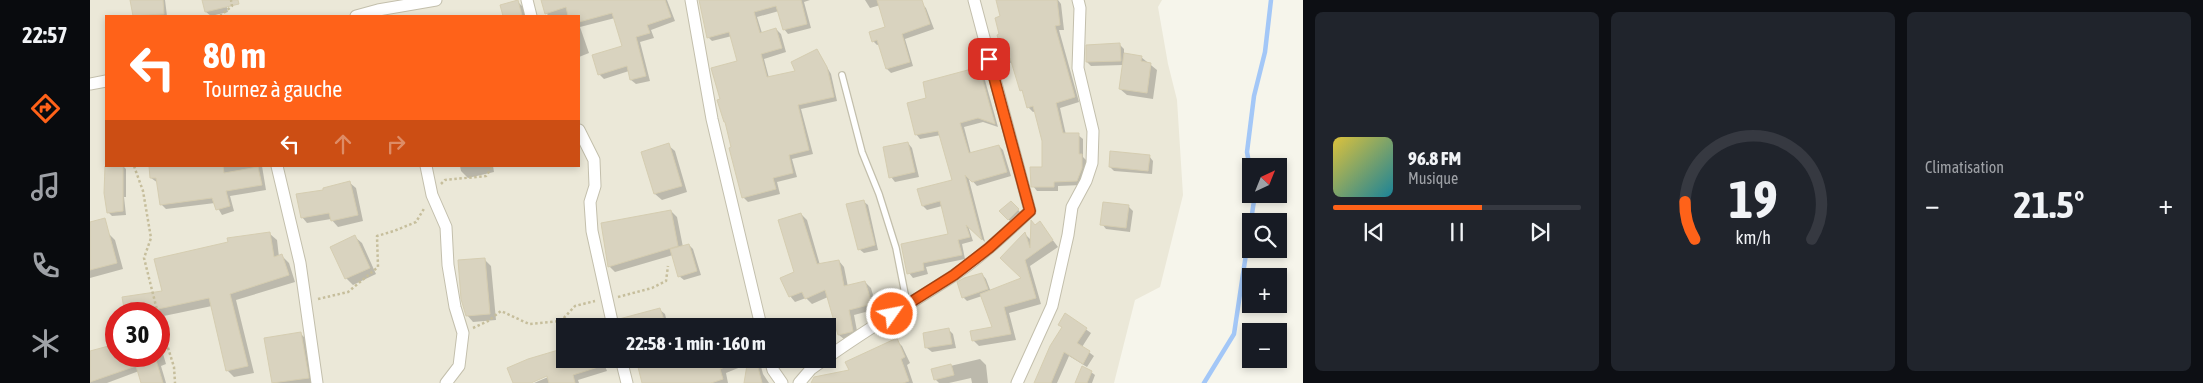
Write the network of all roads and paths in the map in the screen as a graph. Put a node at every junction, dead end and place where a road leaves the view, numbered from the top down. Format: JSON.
{"nodes":[{"id":1,"x":231,"y":0,"type":"edge"},
{"id":2,"x":436,"y":0,"type":"edge"},
{"id":3,"x":527,"y":0,"type":"edge"},
{"id":4,"x":692,"y":0,"type":"edge"},
{"id":5,"x":974,"y":0,"type":"edge"},
{"id":6,"x":1078,"y":0,"type":"edge"},
{"id":7,"x":378,"y":9,"type":"edge"},
{"id":8,"x":221,"y":15,"type":"edge"},
{"id":9,"x":359,"y":15,"type":"edge"},
{"id":10,"x":531,"y":15,"type":"edge"},
{"id":11,"x":842,"y":75,"type":"dead end"},
{"id":12,"x":105,"y":81,"type":"edge"},
{"id":13,"x":90,"y":84,"type":"edge"},
{"id":14,"x":580,"y":132,"type":"edge"},
{"id":15,"x":134,"y":167,"type":"edge"},
{"id":16,"x":278,"y":167,"type":"edge"},
{"id":17,"x":426,"y":167,"type":"edge"},
{"id":18,"x":492,"y":167,"type":"edge"},
{"id":19,"x":432,"y":195,"type":"junction"},
{"id":20,"x":668,"y":266,"type":"dead end"},
{"id":21,"x":606,"y":298,"type":"junction"},
{"id":22,"x":155,"y":302,"type":"edge"},
{"id":23,"x":306,"y":302,"type":"junction"},
{"id":24,"x":907,"y":304,"type":"junction"},
{"id":25,"x":611,"y":318,"type":"edge"},
{"id":26,"x":759,"y":318,"type":"edge"},
{"id":27,"x":463,"y":333,"type":"junction"},
{"id":28,"x":836,"y":351,"type":"edge"},
{"id":29,"x":170,"y":354,"type":"edge"},
{"id":30,"x":623,"y":368,"type":"edge"},
{"id":31,"x":772,"y":368,"type":"edge"},
{"id":32,"x":812,"y":368,"type":"edge"},
{"id":33,"x":175,"y":383,"type":"edge"},
{"id":34,"x":317,"y":383,"type":"edge"},
{"id":35,"x":446,"y":383,"type":"edge"},
{"id":36,"x":627,"y":383,"type":"edge"},
{"id":37,"x":782,"y":383,"type":"edge"},
{"id":38,"x":799,"y":383,"type":"edge"},
{"id":39,"x":1017,"y":383,"type":"edge"}],
"edges":[{"from":1,"to":8,"type":"path"},
{"from":2,"to":7,"type":"street"},
{"from":3,"to":10,"type":"street"},
{"from":4,"to":26,"type":"street"},
{"from":5,"to":24,"type":"street"},
{"from":6,"to":39,"type":"street"},
{"from":7,"to":9,"type":"street"},
{"from":11,"to":24,"type":"lane"},
{"from":12,"to":13,"type":"street"},
{"from":14,"to":21,"type":"street"},
{"from":15,"to":22,"type":"path"},
{"from":16,"to":23,"type":"street"},
{"from":17,"to":19,"type":"street"},
{"from":18,"to":19,"type":"path"},
{"from":19,"to":23,"type":"path"},
{"from":19,"to":27,"type":"street"},
{"from":20,"to":21,"type":"path"},
{"from":21,"to":25,"type":"street"},
{"from":21,"to":27,"type":"path"},
{"from":23,"to":34,"type":"street"},
{"from":24,"to":28,"type":"street"},
{"from":27,"to":35,"type":"street"},
{"from":29,"to":33,"type":"path"},
{"from":30,"to":36,"type":"street"},
{"from":31,"to":37,"type":"street"},
{"from":32,"to":38,"type":"street"}]}
